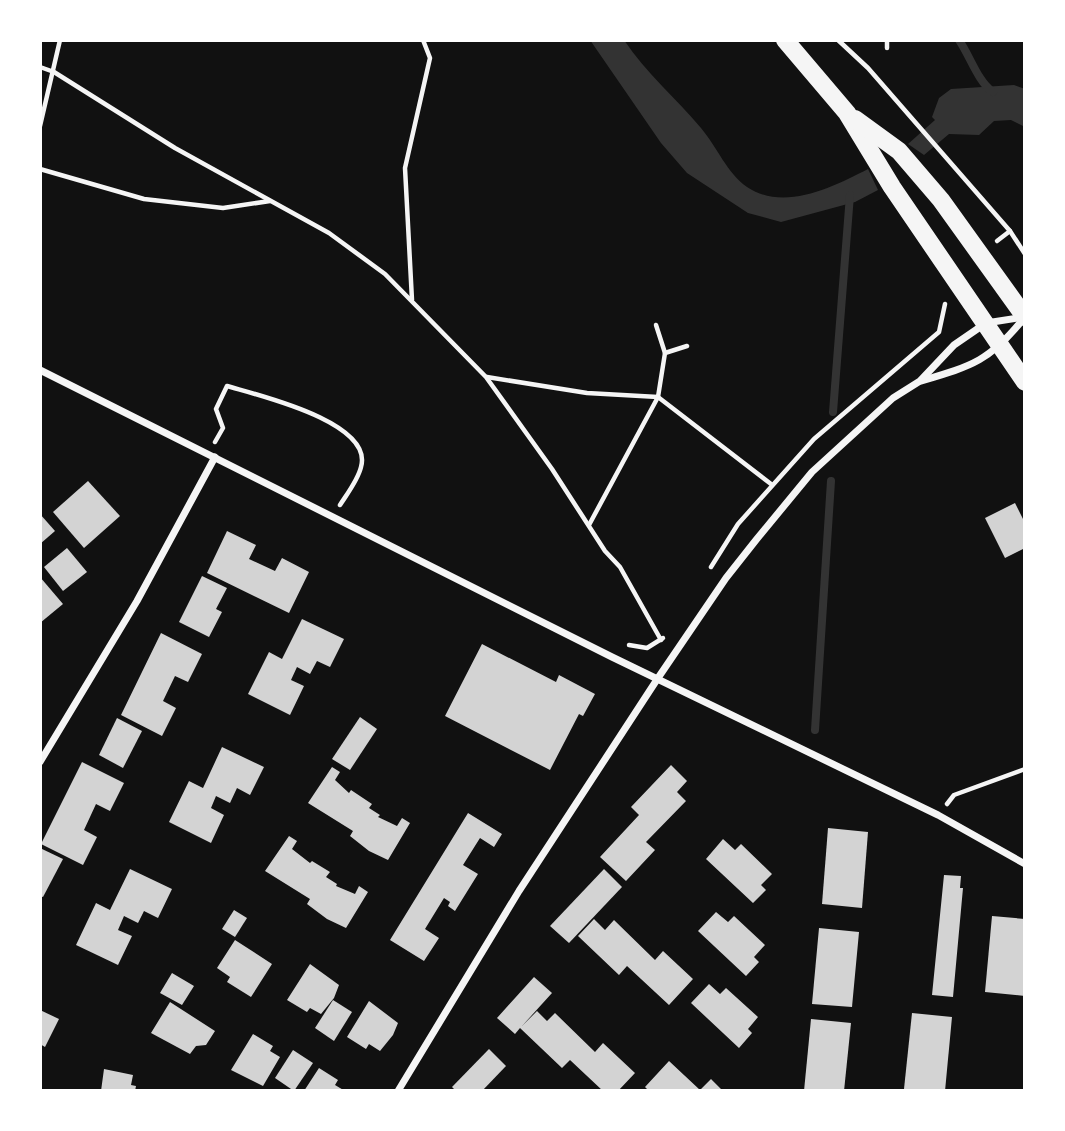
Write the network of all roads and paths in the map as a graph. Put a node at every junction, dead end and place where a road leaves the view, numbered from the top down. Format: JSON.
{"nodes":[{"id":1,"x":60,"y":40,"type":"edge"},
{"id":2,"x":423,"y":40,"type":"edge"},
{"id":3,"x":785,"y":40,"type":"edge"},
{"id":4,"x":838,"y":40,"type":"edge"},
{"id":5,"x":887,"y":40,"type":"edge"},
{"id":6,"x":887,"y":48,"type":"dead end"},
{"id":7,"x":40,"y":67,"type":"edge"},
{"id":8,"x":54,"y":72,"type":"junction"},
{"id":9,"x":847,"y":113,"type":"junction"},
{"id":10,"x":40,"y":126,"type":"edge"},
{"id":11,"x":40,"y":169,"type":"edge"},
{"id":12,"x":270,"y":201,"type":"junction"},
{"id":13,"x":1025,"y":254,"type":"edge"},
{"id":14,"x":412,"y":301,"type":"junction"},
{"id":15,"x":1025,"y":317,"type":"edge"},
{"id":16,"x":986,"y":323,"type":"junction"},
{"id":17,"x":656,"y":326,"type":"dead end"},
{"id":18,"x":687,"y":346,"type":"dead end"},
{"id":19,"x":1001,"y":347,"type":"junction"},
{"id":20,"x":665,"y":353,"type":"junction"},
{"id":21,"x":40,"y":370,"type":"edge"},
{"id":22,"x":486,"y":377,"type":"junction"},
{"id":23,"x":920,"y":381,"type":"junction"},
{"id":24,"x":1025,"y":382,"type":"edge"},
{"id":25,"x":658,"y":397,"type":"junction"},
{"id":26,"x":223,"y":428,"type":"dead end"},
{"id":27,"x":215,"y":457,"type":"junction"},
{"id":28,"x":771,"y":484,"type":"dead end"},
{"id":29,"x":334,"y":516,"type":"junction"},
{"id":30,"x":589,"y":525,"type":"junction"},
{"id":31,"x":661,"y":640,"type":"dead end"},
{"id":32,"x":658,"y":678,"type":"junction"},
{"id":33,"x":40,"y":762,"type":"edge"},
{"id":34,"x":1025,"y":769,"type":"edge"},
{"id":35,"x":938,"y":816,"type":"junction"},
{"id":36,"x":1025,"y":864,"type":"edge"},
{"id":37,"x":398,"y":1091,"type":"edge"}],
"edges":[{"from":1,"to":8,"type":"path"},
{"from":2,"to":14,"type":"path"},
{"from":3,"to":9,"type":"main road"},
{"from":4,"to":13,"type":"path"},
{"from":5,"to":6,"type":"path"},
{"from":7,"to":8,"type":"path"},
{"from":8,"to":10,"type":"path"},
{"from":8,"to":12,"type":"path"},
{"from":9,"to":15,"type":"main road"},
{"from":9,"to":16,"type":"main road"},
{"from":11,"to":12,"type":"path"},
{"from":12,"to":14,"type":"path"},
{"from":14,"to":22,"type":"path"},
{"from":15,"to":16,"type":"street"},
{"from":15,"to":19,"type":"street"},
{"from":16,"to":19,"type":"main road"},
{"from":16,"to":23,"type":"street"},
{"from":17,"to":20,"type":"path"},
{"from":18,"to":20,"type":"path"},
{"from":19,"to":23,"type":"street"},
{"from":19,"to":24,"type":"main road"},
{"from":20,"to":25,"type":"path"},
{"from":21,"to":27,"type":"street"},
{"from":22,"to":25,"type":"path"},
{"from":22,"to":30,"type":"path"},
{"from":23,"to":32,"type":"street"},
{"from":25,"to":28,"type":"path"},
{"from":25,"to":30,"type":"path"},
{"from":26,"to":29,"type":"path"},
{"from":27,"to":29,"type":"street"},
{"from":27,"to":33,"type":"street"},
{"from":29,"to":32,"type":"street"},
{"from":30,"to":31,"type":"path"},
{"from":32,"to":35,"type":"street"},
{"from":32,"to":37,"type":"street"},
{"from":34,"to":35,"type":"path"},
{"from":35,"to":36,"type":"street"}]}
